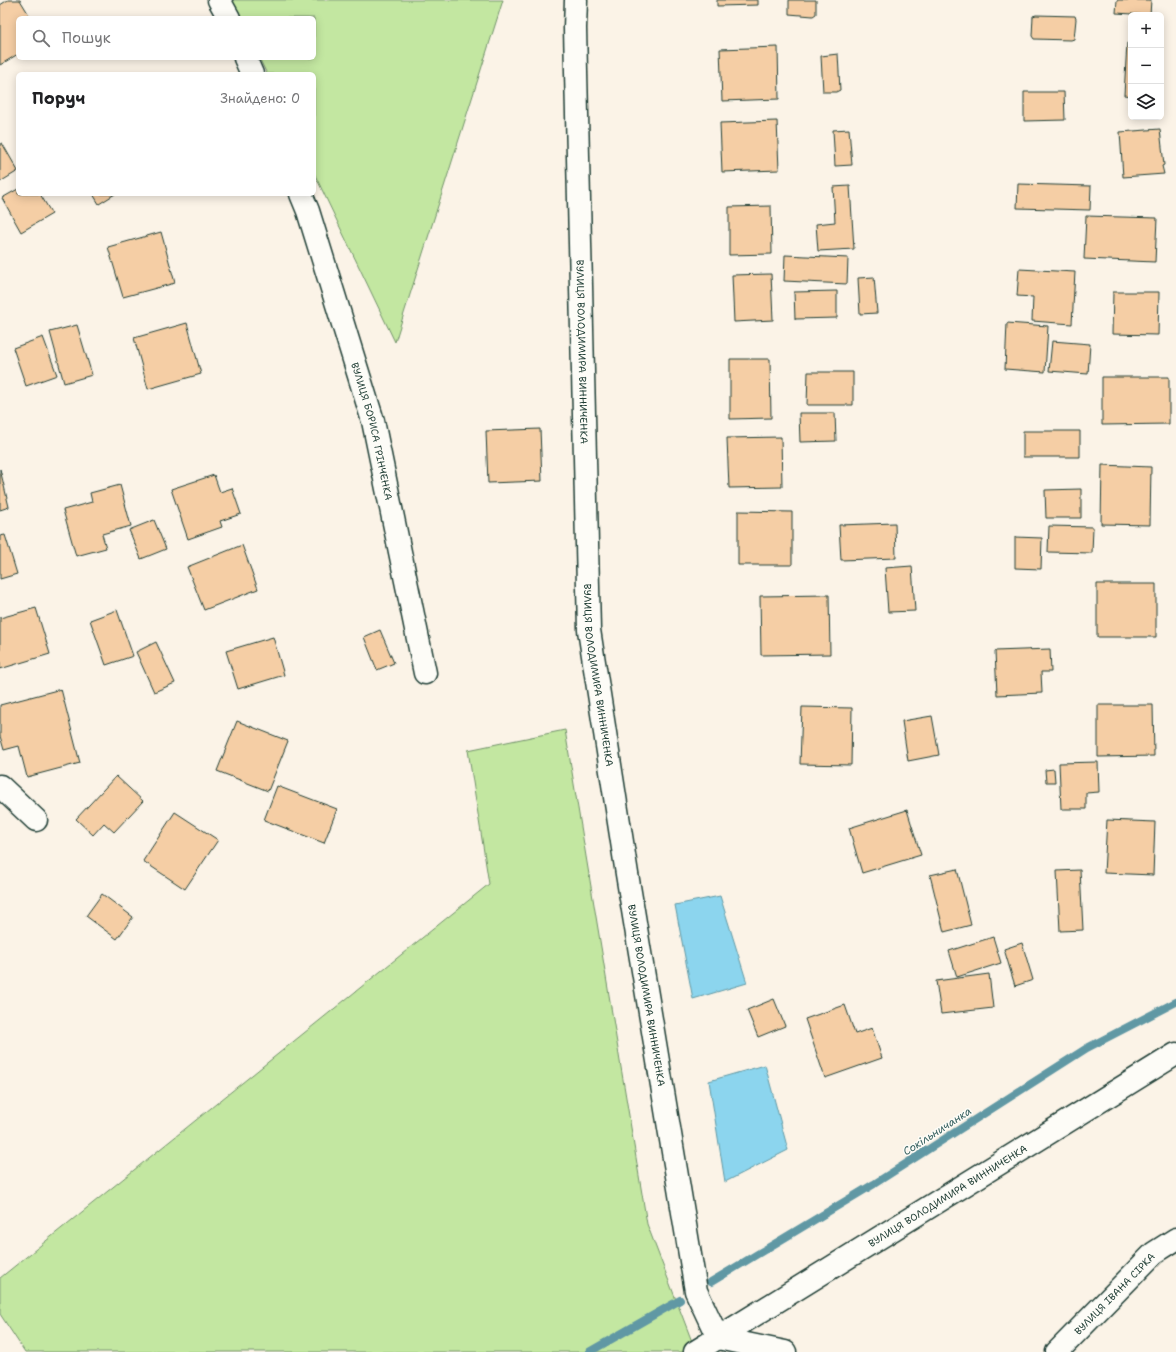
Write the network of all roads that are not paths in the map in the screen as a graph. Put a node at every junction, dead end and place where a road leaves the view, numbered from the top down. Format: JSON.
{"nodes":[{"id":1,"x":219,"y":0,"type":"edge"},
{"id":2,"x":576,"y":0,"type":"edge"},
{"id":3,"x":228,"y":16,"type":"edge"},
{"id":4,"x":246,"y":60,"type":"edge"},
{"id":5,"x":251,"y":72,"type":"edge"},
{"id":6,"x":302,"y":196,"type":"edge"},
{"id":7,"x":425,"y":673,"type":"dead end"},
{"id":8,"x":0,"y":786,"type":"edge"},
{"id":9,"x":36,"y":820,"type":"dead end"},
{"id":10,"x":1176,"y":1054,"type":"edge"},
{"id":11,"x":1176,"y":1238,"type":"edge"},
{"id":12,"x":718,"y":1338,"type":"junction"},
{"id":13,"x":695,"y":1352,"type":"edge"},
{"id":14,"x":785,"y":1352,"type":"edge"},
{"id":15,"x":1056,"y":1352,"type":"edge"}],
"edges":[{"from":1,"to":3,"type":"street"},
{"from":2,"to":12,"type":"street","name":"ВУЛИЦЯ ВОЛОДИМИРА ВИННИЧЕНКА"},
{"from":4,"to":5,"type":"street"},
{"from":6,"to":7,"type":"street","name":"ВУЛИЦЯ БОРИСА ГРІНЧЕНКА"},
{"from":8,"to":9,"type":"street"},
{"from":10,"to":12,"type":"street","name":"ВУЛИЦЯ ВОЛОДИМИРА ВИННИЧЕНКА"},
{"from":11,"to":15,"type":"street","name":"ВУЛИЦЯ ІВАНА СІРКА"},
{"from":12,"to":13,"type":"street","name":"ВУЛИЦЯ ВОЛОДИМИРА ВИННИЧЕНКА"},
{"from":12,"to":14,"type":"street"}]}
